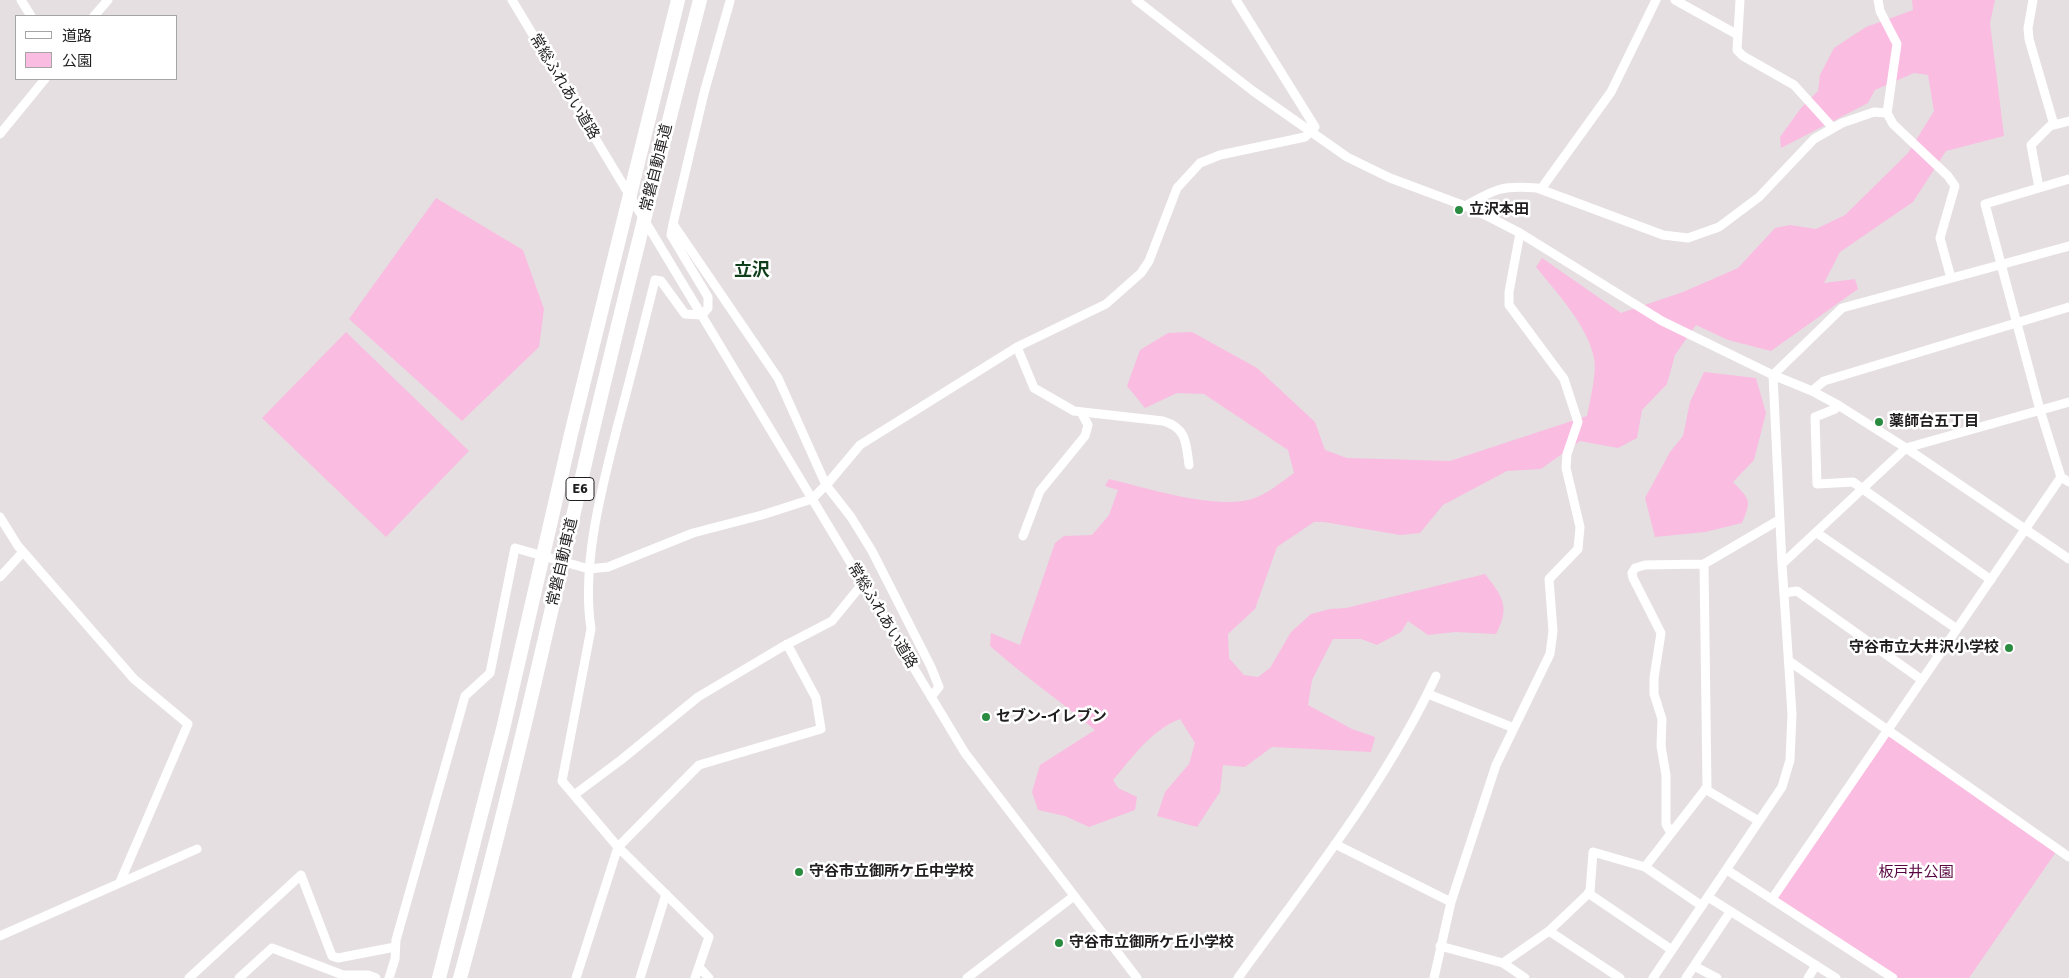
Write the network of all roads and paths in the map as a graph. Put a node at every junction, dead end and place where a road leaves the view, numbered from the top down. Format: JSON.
{"nodes":[{"id":1,"x":21,"y":0,"type":"edge"},
{"id":2,"x":108,"y":0,"type":"edge"},
{"id":3,"x":512,"y":0,"type":"edge"},
{"id":4,"x":678,"y":0,"type":"edge"},
{"id":5,"x":700,"y":0,"type":"edge"},
{"id":6,"x":729,"y":0,"type":"edge"},
{"id":7,"x":1136,"y":0,"type":"edge"},
{"id":8,"x":1236,"y":0,"type":"edge"},
{"id":9,"x":1656,"y":0,"type":"edge"},
{"id":10,"x":1675,"y":0,"type":"edge"},
{"id":11,"x":1740,"y":0,"type":"edge"},
{"id":12,"x":1878,"y":0,"type":"edge"},
{"id":13,"x":2033,"y":0,"type":"edge"},
{"id":14,"x":30,"y":15,"type":"edge"},
{"id":15,"x":95,"y":15,"type":"edge"},
{"id":16,"x":1738,"y":35,"type":"junction"},
{"id":17,"x":44,"y":80,"type":"edge"},
{"id":18,"x":1887,"y":113,"type":"junction"},
{"id":19,"x":2069,"y":121,"type":"edge"},
{"id":20,"x":2054,"y":125,"type":"junction"},
{"id":21,"x":1832,"y":128,"type":"junction"},
{"id":22,"x":1311,"y":132,"type":"junction"},
{"id":23,"x":0,"y":134,"type":"edge"},
{"id":24,"x":2069,"y":180,"type":"edge"},
{"id":25,"x":2039,"y":188,"type":"junction"},
{"id":26,"x":1541,"y":189,"type":"junction"},
{"id":27,"x":1465,"y":206,"type":"junction"},
{"id":28,"x":673,"y":224,"type":"junction"},
{"id":29,"x":1520,"y":233,"type":"junction"},
{"id":30,"x":2069,"y":246,"type":"edge"},
{"id":31,"x":2000,"y":264,"type":"junction"},
{"id":32,"x":1951,"y":278,"type":"junction"},
{"id":33,"x":2069,"y":307,"type":"edge"},
{"id":34,"x":702,"y":315,"type":"junction"},
{"id":35,"x":2016,"y":322,"type":"junction"},
{"id":36,"x":1017,"y":347,"type":"junction"},
{"id":37,"x":1774,"y":375,"type":"junction"},
{"id":38,"x":1812,"y":391,"type":"junction"},
{"id":39,"x":2069,"y":402,"type":"edge"},
{"id":40,"x":1838,"y":405,"type":"junction"},
{"id":41,"x":2040,"y":410,"type":"junction"},
{"id":42,"x":1081,"y":412,"type":"junction"},
{"id":43,"x":1906,"y":448,"type":"junction"},
{"id":44,"x":1188,"y":465,"type":"dead end"},
{"id":45,"x":2065,"y":480,"type":"edge"},
{"id":46,"x":826,"y":485,"type":"junction"},
{"id":47,"x":1861,"y":488,"type":"junction"},
{"id":48,"x":812,"y":499,"type":"junction"},
{"id":49,"x":0,"y":517,"type":"edge"},
{"id":50,"x":1779,"y":520,"type":"junction"},
{"id":51,"x":2026,"y":529,"type":"junction"},
{"id":52,"x":1817,"y":533,"type":"junction"},
{"id":53,"x":1023,"y":536,"type":"dead end"},
{"id":54,"x":23,"y":552,"type":"junction"},
{"id":55,"x":2069,"y":559,"type":"edge"},
{"id":56,"x":1704,"y":564,"type":"junction"},
{"id":57,"x":1782,"y":564,"type":"junction"},
{"id":58,"x":589,"y":569,"type":"junction"},
{"id":59,"x":0,"y":577,"type":"edge"},
{"id":60,"x":1991,"y":580,"type":"junction"},
{"id":61,"x":863,"y":583,"type":"junction"},
{"id":62,"x":1784,"y":593,"type":"junction"},
{"id":63,"x":1957,"y":629,"type":"junction"},
{"id":64,"x":787,"y":644,"type":"junction"},
{"id":65,"x":1789,"y":661,"type":"junction"},
{"id":66,"x":1436,"y":676,"type":"dead end"},
{"id":67,"x":1922,"y":680,"type":"junction"},
{"id":68,"x":1428,"y":694,"type":"junction"},
{"id":69,"x":930,"y":697,"type":"junction"},
{"id":70,"x":1514,"y":728,"type":"junction"},
{"id":71,"x":1888,"y":729,"type":"junction"},
{"id":72,"x":1705,"y":789,"type":"junction"},
{"id":73,"x":574,"y":795,"type":"junction"},
{"id":74,"x":1759,"y":821,"type":"junction"},
{"id":75,"x":1671,"y":833,"type":"junction"},
{"id":76,"x":1335,"y":844,"type":"junction"},
{"id":77,"x":618,"y":847,"type":"junction"},
{"id":78,"x":197,"y":849,"type":"dead end"},
{"id":79,"x":2069,"y":857,"type":"edge"},
{"id":80,"x":1645,"y":867,"type":"junction"},
{"id":81,"x":1727,"y":870,"type":"junction"},
{"id":82,"x":120,"y":882,"type":"junction"},
{"id":83,"x":666,"y":894,"type":"junction"},
{"id":84,"x":1588,"y":894,"type":"junction"},
{"id":85,"x":1074,"y":896,"type":"junction"},
{"id":86,"x":1708,"y":897,"type":"junction"},
{"id":87,"x":1772,"y":899,"type":"junction"},
{"id":88,"x":1451,"y":902,"type":"junction"},
{"id":89,"x":1702,"y":906,"type":"junction"},
{"id":90,"x":1730,"y":912,"type":"junction"},
{"id":91,"x":1548,"y":931,"type":"junction"},
{"id":92,"x":0,"y":936,"type":"edge"},
{"id":93,"x":1440,"y":946,"type":"junction"},
{"id":94,"x":395,"y":947,"type":"junction"},
{"id":95,"x":1672,"y":950,"type":"junction"},
{"id":96,"x":1503,"y":963,"type":"junction"},
{"id":97,"x":1816,"y":965,"type":"junction"},
{"id":98,"x":1694,"y":966,"type":"junction"},
{"id":99,"x":699,"y":967,"type":"junction"},
{"id":100,"x":191,"y":978,"type":"edge"},
{"id":101,"x":239,"y":978,"type":"edge"},
{"id":102,"x":376,"y":978,"type":"edge"},
{"id":103,"x":390,"y":978,"type":"edge"},
{"id":104,"x":439,"y":978,"type":"edge"},
{"id":105,"x":460,"y":978,"type":"edge"},
{"id":106,"x":576,"y":978,"type":"edge"},
{"id":107,"x":640,"y":978,"type":"edge"},
{"id":108,"x":695,"y":978,"type":"edge"},
{"id":109,"x":709,"y":978,"type":"edge"},
{"id":110,"x":966,"y":978,"type":"edge"},
{"id":111,"x":1137,"y":978,"type":"edge"},
{"id":112,"x":1238,"y":978,"type":"edge"},
{"id":113,"x":1434,"y":978,"type":"edge"},
{"id":114,"x":1525,"y":978,"type":"edge"},
{"id":115,"x":1620,"y":978,"type":"edge"},
{"id":116,"x":1653,"y":978,"type":"edge"},
{"id":117,"x":1686,"y":978,"type":"edge"},
{"id":118,"x":1717,"y":978,"type":"edge"},
{"id":119,"x":1808,"y":978,"type":"edge"},
{"id":120,"x":1836,"y":978,"type":"edge"},
{"id":121,"x":1893,"y":978,"type":"edge"}],
"edges":[{"from":1,"to":14,"type":"street"},
{"from":2,"to":15,"type":"street"},
{"from":3,"to":34,"type":"street","name":"常総ふれあい道路"},
{"from":4,"to":104,"type":"highway","name":"常磐自動車道","number":"E6"},
{"from":5,"to":105,"type":"highway","name":"常磐自動車道","number":"E6"},
{"from":6,"to":28,"type":"street"},
{"from":7,"to":22,"type":"street"},
{"from":8,"to":22,"type":"street"},
{"from":9,"to":26,"type":"street"},
{"from":10,"to":16,"type":"street"},
{"from":11,"to":16,"type":"street"},
{"from":12,"to":18,"type":"street"},
{"from":13,"to":20,"type":"street"},
{"from":16,"to":21,"type":"street"},
{"from":17,"to":23,"type":"street"},
{"from":18,"to":21,"type":"street"},
{"from":18,"to":32,"type":"street"},
{"from":19,"to":20,"type":"street"},
{"from":20,"to":25,"type":"street"},
{"from":21,"to":26,"type":"street"},
{"from":22,"to":27,"type":"street"},
{"from":22,"to":36,"type":"street"},
{"from":24,"to":25,"type":"street"},
{"from":25,"to":31,"type":"street"},
{"from":26,"to":27,"type":"street"},
{"from":27,"to":29,"type":"street"},
{"from":28,"to":34,"type":"street"},
{"from":28,"to":46,"type":"street"},
{"from":29,"to":37,"type":"street"},
{"from":29,"to":70,"type":"street"},
{"from":30,"to":31,"type":"street"},
{"from":31,"to":32,"type":"street"},
{"from":31,"to":35,"type":"street"},
{"from":32,"to":37,"type":"street"},
{"from":33,"to":35,"type":"street"},
{"from":34,"to":48,"type":"street","name":"常総ふれあい道路"},
{"from":34,"to":58,"type":"street"},
{"from":35,"to":38,"type":"street"},
{"from":35,"to":41,"type":"street"},
{"from":36,"to":42,"type":"street"},
{"from":36,"to":46,"type":"street"},
{"from":37,"to":38,"type":"street"},
{"from":37,"to":50,"type":"street"},
{"from":38,"to":40,"type":"street"},
{"from":39,"to":41,"type":"street"},
{"from":40,"to":43,"type":"street"},
{"from":40,"to":47,"type":"street"},
{"from":41,"to":43,"type":"street"},
{"from":41,"to":45,"type":"street"},
{"from":42,"to":44,"type":"street"},
{"from":42,"to":53,"type":"street"},
{"from":43,"to":47,"type":"street"},
{"from":43,"to":51,"type":"street"},
{"from":45,"to":51,"type":"street"},
{"from":46,"to":48,"type":"street"},
{"from":46,"to":69,"type":"street"},
{"from":47,"to":52,"type":"street"},
{"from":47,"to":60,"type":"street"},
{"from":48,"to":58,"type":"street"},
{"from":48,"to":61,"type":"street","name":"常総ふれあい道路"},
{"from":49,"to":54,"type":"street"},
{"from":50,"to":56,"type":"street"},
{"from":50,"to":57,"type":"street"},
{"from":51,"to":55,"type":"street"},
{"from":51,"to":60,"type":"street"},
{"from":52,"to":57,"type":"street"},
{"from":52,"to":63,"type":"street"},
{"from":54,"to":59,"type":"street"},
{"from":54,"to":82,"type":"street"},
{"from":56,"to":72,"type":"street"},
{"from":56,"to":75,"type":"street"},
{"from":57,"to":62,"type":"street"},
{"from":58,"to":73,"type":"street"},
{"from":58,"to":94,"type":"street"},
{"from":60,"to":63,"type":"street"},
{"from":61,"to":64,"type":"street"},
{"from":61,"to":69,"type":"street","name":"常総ふれあい道路"},
{"from":62,"to":65,"type":"street"},
{"from":62,"to":67,"type":"street"},
{"from":63,"to":67,"type":"street"},
{"from":64,"to":73,"type":"street"},
{"from":64,"to":77,"type":"street"},
{"from":65,"to":71,"type":"street"},
{"from":65,"to":74,"type":"street"},
{"from":66,"to":68,"type":"street"},
{"from":67,"to":71,"type":"street"},
{"from":68,"to":70,"type":"street"},
{"from":68,"to":76,"type":"street"},
{"from":69,"to":85,"type":"street","name":"常総ふれあい道路"},
{"from":70,"to":88,"type":"street"},
{"from":71,"to":79,"type":"street"},
{"from":71,"to":87,"type":"street"},
{"from":72,"to":74,"type":"street"},
{"from":72,"to":75,"type":"street"},
{"from":73,"to":77,"type":"street"},
{"from":74,"to":81,"type":"street"},
{"from":75,"to":80,"type":"street"},
{"from":76,"to":88,"type":"street"},
{"from":76,"to":112,"type":"street"},
{"from":77,"to":83,"type":"street"},
{"from":77,"to":106,"type":"street"},
{"from":78,"to":82,"type":"street"},
{"from":80,"to":84,"type":"street"},
{"from":80,"to":89,"type":"street"},
{"from":81,"to":86,"type":"street"},
{"from":81,"to":87,"type":"street"},
{"from":82,"to":92,"type":"street"},
{"from":83,"to":99,"type":"street"},
{"from":83,"to":107,"type":"street"},
{"from":84,"to":91,"type":"street"},
{"from":84,"to":95,"type":"street"},
{"from":85,"to":110,"type":"street"},
{"from":85,"to":111,"type":"street","name":"常総ふれあい道路"},
{"from":86,"to":89,"type":"street"},
{"from":86,"to":90,"type":"street"},
{"from":87,"to":121,"type":"street"},
{"from":88,"to":93,"type":"street"},
{"from":89,"to":95,"type":"street"},
{"from":90,"to":97,"type":"street"},
{"from":90,"to":98,"type":"street"},
{"from":91,"to":96,"type":"street"},
{"from":91,"to":115,"type":"street"},
{"from":93,"to":96,"type":"street"},
{"from":93,"to":113,"type":"street"},
{"from":94,"to":100,"type":"street"},
{"from":94,"to":103,"type":"street"},
{"from":95,"to":116,"type":"street"},
{"from":96,"to":114,"type":"street"},
{"from":97,"to":119,"type":"street"},
{"from":97,"to":120,"type":"street"},
{"from":98,"to":117,"type":"street"},
{"from":98,"to":118,"type":"street"},
{"from":99,"to":108,"type":"street"},
{"from":99,"to":109,"type":"street"},
{"from":101,"to":102,"type":"street"}]}
